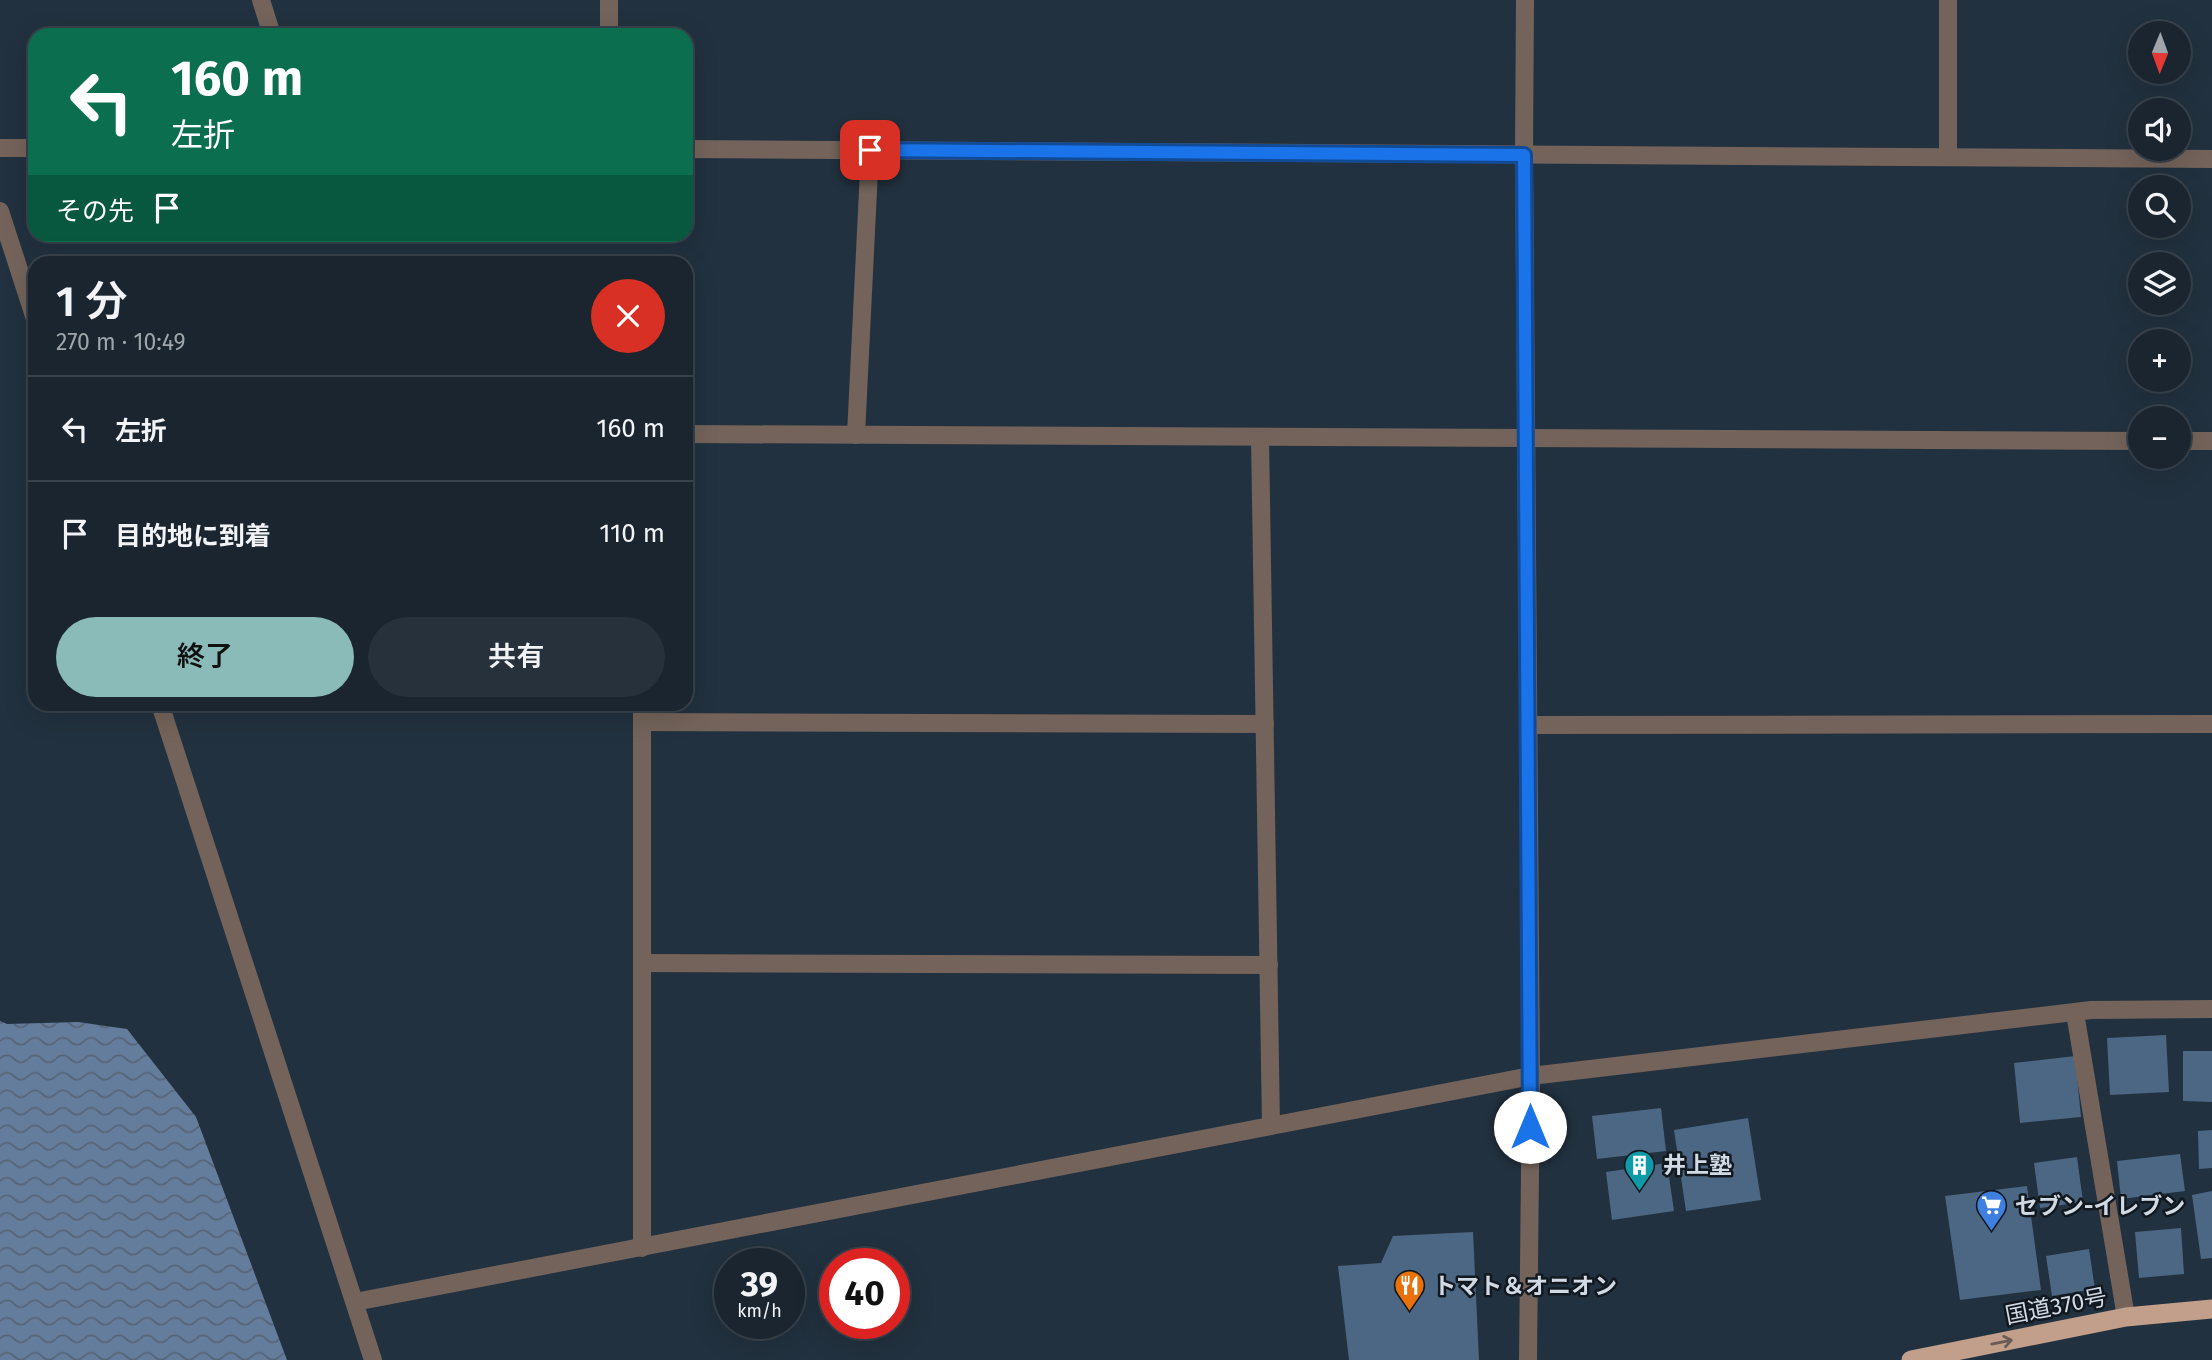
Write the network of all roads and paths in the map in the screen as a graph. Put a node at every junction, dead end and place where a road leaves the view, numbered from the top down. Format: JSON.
{"nodes":[{"id":1,"x":261,"y":0,"type":"edge"},
{"id":2,"x":609,"y":0,"type":"edge"},
{"id":3,"x":1525,"y":0,"type":"edge"},
{"id":4,"x":1948,"y":0,"type":"edge"},
{"id":5,"x":270,"y":28,"type":"edge"},
{"id":6,"x":609,"y":28,"type":"edge"},
{"id":7,"x":0,"y":148,"type":"edge"},
{"id":8,"x":28,"y":148,"type":"edge"},
{"id":9,"x":693,"y":149,"type":"edge"},
{"id":10,"x":870,"y":150,"type":"junction"},
{"id":11,"x":1524,"y":155,"type":"junction"},
{"id":12,"x":1948,"y":156,"type":"junction"},
{"id":13,"x":2212,"y":159,"type":"edge"},
{"id":14,"x":0,"y":211,"type":"edge"},
{"id":15,"x":28,"y":297,"type":"edge"},
{"id":16,"x":693,"y":434,"type":"edge"},
{"id":17,"x":856,"y":435,"type":"junction"},
{"id":18,"x":1260,"y":437,"type":"junction"},
{"id":19,"x":1525,"y":438,"type":"junction"},
{"id":20,"x":2128,"y":441,"type":"edge"},
{"id":21,"x":2191,"y":441,"type":"edge"},
{"id":22,"x":2212,"y":441,"type":"edge"},
{"id":23,"x":162,"y":711,"type":"edge"},
{"id":24,"x":642,"y":711,"type":"edge"},
{"id":25,"x":642,"y":722,"type":"junction"},
{"id":26,"x":1265,"y":724,"type":"junction"},
{"id":27,"x":2212,"y":724,"type":"edge"},
{"id":28,"x":1528,"y":725,"type":"junction"},
{"id":29,"x":642,"y":963,"type":"junction"},
{"id":30,"x":1269,"y":965,"type":"junction"},
{"id":31,"x":2212,"y":1009,"type":"edge"},
{"id":32,"x":2075,"y":1013,"type":"junction"},
{"id":33,"x":1531,"y":1076,"type":"junction"},
{"id":34,"x":1271,"y":1126,"type":"junction"},
{"id":35,"x":642,"y":1248,"type":"junction"},
{"id":36,"x":355,"y":1302,"type":"junction"},
{"id":37,"x":2212,"y":1309,"type":"edge"},
{"id":38,"x":2126,"y":1317,"type":"junction"},
{"id":39,"x":373,"y":1360,"type":"edge"},
{"id":40,"x":1528,"y":1360,"type":"edge"},
{"id":41,"x":1911,"y":1360,"type":"edge"}],
"edges":[{"from":1,"to":5,"type":"street"},
{"from":2,"to":6,"type":"street"},
{"from":3,"to":11,"type":"street"},
{"from":4,"to":12,"type":"street"},
{"from":7,"to":8,"type":"street"},
{"from":9,"to":10,"type":"street"},
{"from":10,"to":11,"type":"street"},
{"from":10,"to":17,"type":"street"},
{"from":11,"to":12,"type":"street"},
{"from":11,"to":19,"type":"street"},
{"from":12,"to":13,"type":"street"},
{"from":14,"to":15,"type":"street"},
{"from":16,"to":17,"type":"street"},
{"from":17,"to":18,"type":"street"},
{"from":18,"to":19,"type":"street"},
{"from":18,"to":26,"type":"street"},
{"from":19,"to":20,"type":"street"},
{"from":19,"to":28,"type":"street"},
{"from":21,"to":22,"type":"street"},
{"from":23,"to":36,"type":"street"},
{"from":24,"to":25,"type":"street"},
{"from":25,"to":26,"type":"street"},
{"from":25,"to":29,"type":"street"},
{"from":26,"to":30,"type":"street"},
{"from":27,"to":28,"type":"street"},
{"from":28,"to":33,"type":"street"},
{"from":29,"to":30,"type":"street"},
{"from":29,"to":35,"type":"street"},
{"from":30,"to":34,"type":"street"},
{"from":31,"to":32,"type":"street"},
{"from":32,"to":33,"type":"street"},
{"from":32,"to":38,"type":"street"},
{"from":33,"to":34,"type":"street"},
{"from":33,"to":40,"type":"street"},
{"from":34,"to":35,"type":"street"},
{"from":35,"to":36,"type":"street"},
{"from":36,"to":39,"type":"street"},
{"from":37,"to":38,"type":"highway","name":"国道370号"},
{"from":41,"to":38,"type":"highway","name":"国道370号","one_way":true}]}
